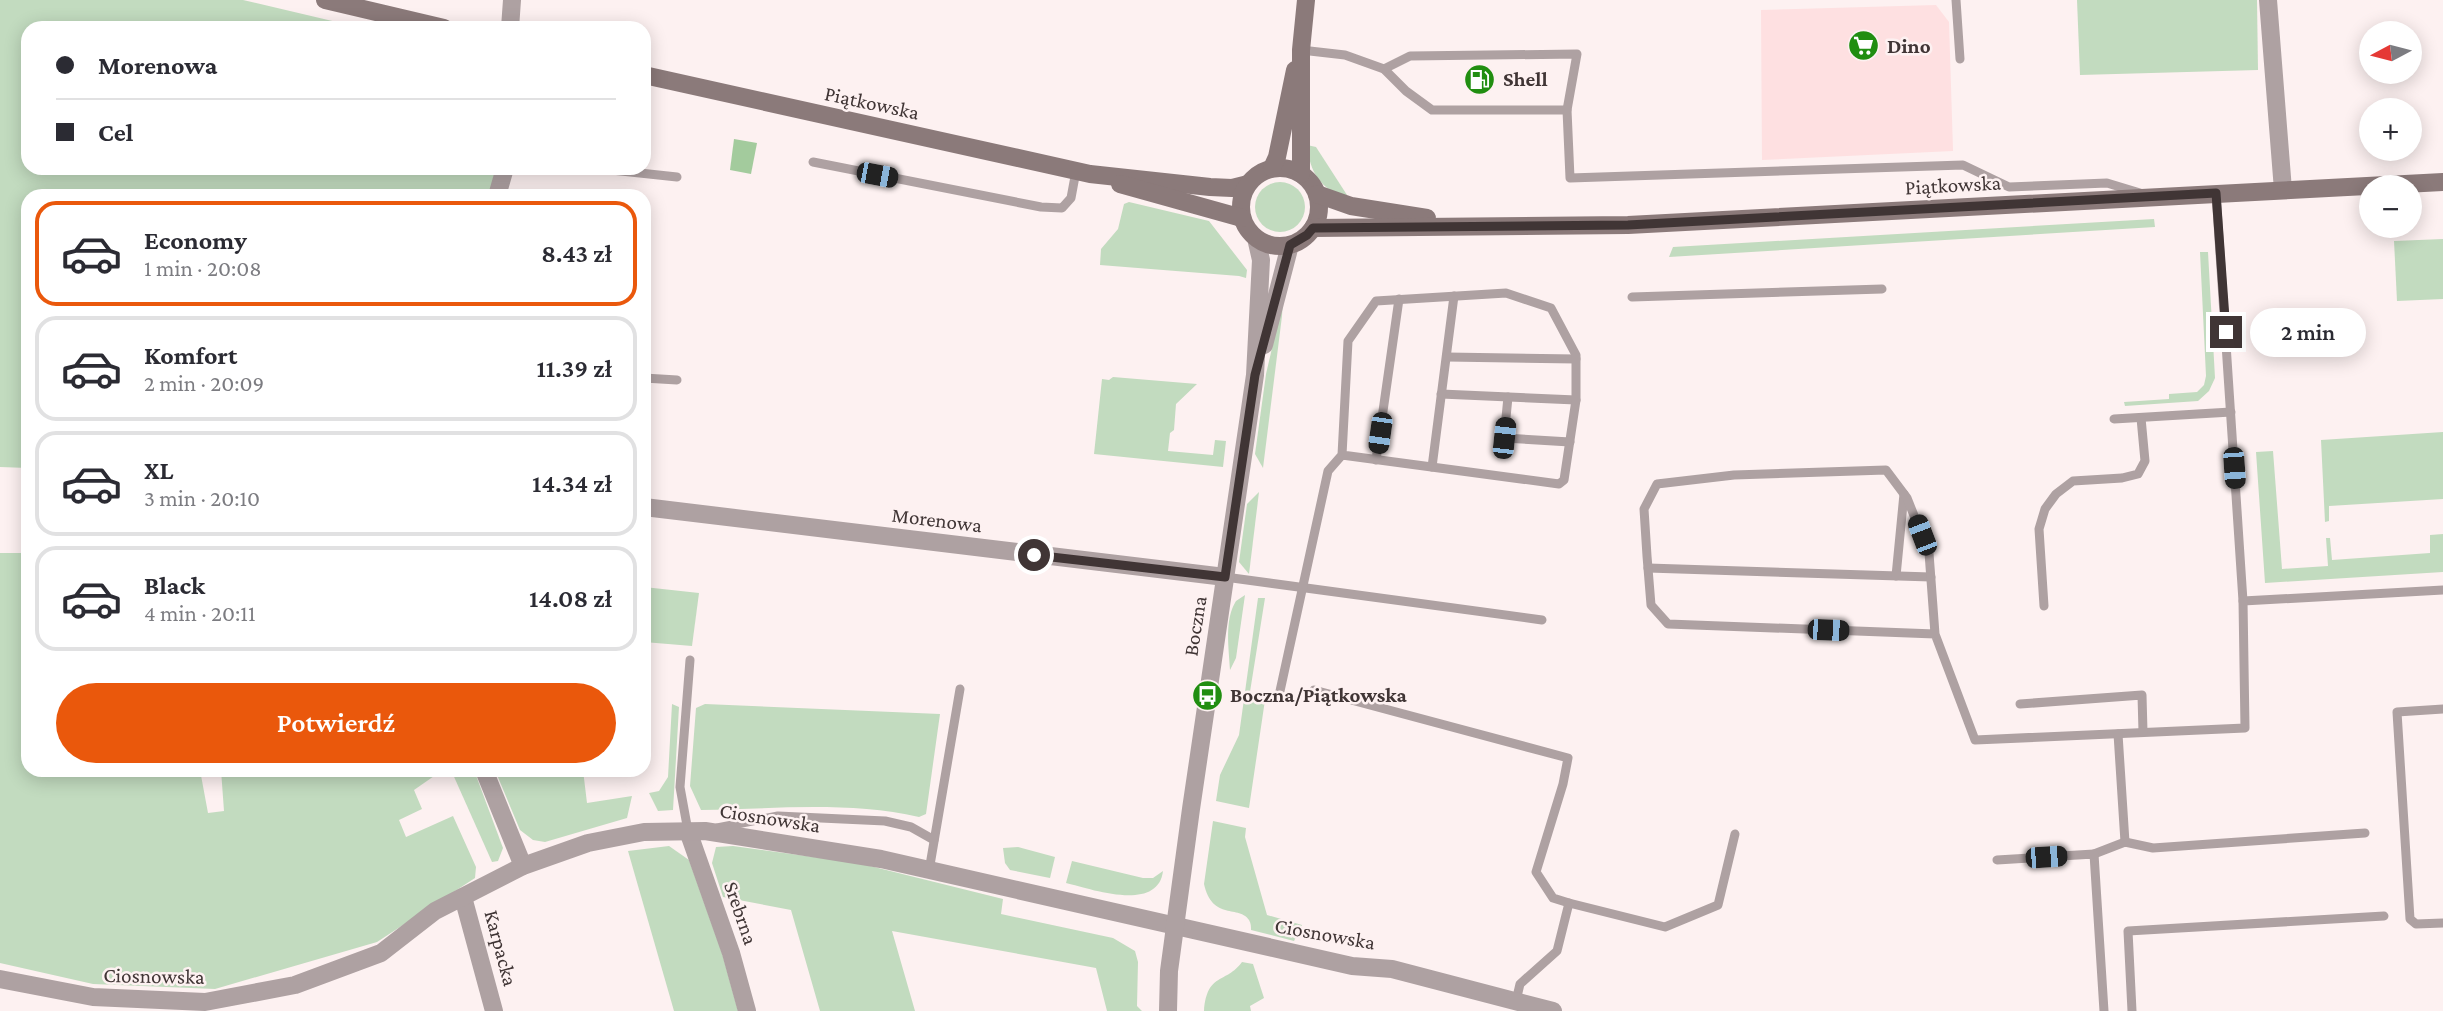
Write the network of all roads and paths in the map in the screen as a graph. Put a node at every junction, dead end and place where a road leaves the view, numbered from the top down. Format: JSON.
{"nodes":[{"id":1,"x":325,"y":0,"type":"edge"},
{"id":2,"x":512,"y":0,"type":"edge"},
{"id":3,"x":1306,"y":0,"type":"edge"},
{"id":4,"x":1956,"y":0,"type":"edge"},
{"id":5,"x":2268,"y":0,"type":"edge"},
{"id":6,"x":414,"y":21,"type":"edge"},
{"id":7,"x":510,"y":21,"type":"edge"},
{"id":8,"x":1301,"y":50,"type":"junction"},
{"id":9,"x":1960,"y":59,"type":"dead end"},
{"id":10,"x":1384,"y":69,"type":"junction"},
{"id":11,"x":651,"y":77,"type":"edge"},
{"id":12,"x":1567,"y":110,"type":"junction"},
{"id":13,"x":813,"y":162,"type":"dead end"},
{"id":14,"x":1272,"y":168,"type":"junction"},
{"id":15,"x":1083,"y":173,"type":"junction"},
{"id":16,"x":651,"y":174,"type":"edge"},
{"id":17,"x":1301,"y":174,"type":"junction"},
{"id":18,"x":677,"y":177,"type":"dead end"},
{"id":19,"x":2443,"y":182,"type":"edge"},
{"id":20,"x":1248,"y":184,"type":"junction"},
{"id":21,"x":2283,"y":190,"type":"junction"},
{"id":22,"x":2216,"y":193,"type":"junction"},
{"id":23,"x":1317,"y":194,"type":"junction"},
{"id":24,"x":2152,"y":197,"type":"junction"},
{"id":25,"x":1242,"y":218,"type":"junction"},
{"id":26,"x":1465,"y":225,"type":"junction"},
{"id":27,"x":1313,"y":228,"type":"junction"},
{"id":28,"x":1256,"y":239,"type":"junction"},
{"id":29,"x":1290,"y":245,"type":"junction"},
{"id":30,"x":1882,"y":289,"type":"dead end"},
{"id":31,"x":1454,"y":296,"type":"junction"},
{"id":32,"x":1632,"y":297,"type":"dead end"},
{"id":33,"x":1399,"y":299,"type":"junction"},
{"id":34,"x":1447,"y":357,"type":"junction"},
{"id":35,"x":1576,"y":359,"type":"junction"},
{"id":36,"x":1255,"y":375,"type":"junction"},
{"id":37,"x":651,"y":378,"type":"edge"},
{"id":38,"x":677,"y":380,"type":"dead end"},
{"id":39,"x":1441,"y":394,"type":"junction"},
{"id":40,"x":1508,"y":397,"type":"junction"},
{"id":41,"x":1576,"y":400,"type":"junction"},
{"id":42,"x":2231,"y":412,"type":"junction"},
{"id":43,"x":2141,"y":418,"type":"junction"},
{"id":44,"x":2114,"y":419,"type":"dead end"},
{"id":45,"x":1570,"y":442,"type":"junction"},
{"id":46,"x":1342,"y":455,"type":"junction"},
{"id":47,"x":1376,"y":460,"type":"junction"},
{"id":48,"x":1432,"y":467,"type":"junction"},
{"id":49,"x":1904,"y":493,"type":"junction"},
{"id":50,"x":651,"y":508,"type":"edge"},
{"id":51,"x":1648,"y":568,"type":"junction"},
{"id":52,"x":1896,"y":576,"type":"junction"},
{"id":53,"x":1225,"y":577,"type":"junction"},
{"id":54,"x":1931,"y":577,"type":"junction"},
{"id":55,"x":1302,"y":587,"type":"junction"},
{"id":56,"x":2443,"y":590,"type":"edge"},
{"id":57,"x":2243,"y":601,"type":"junction"},
{"id":58,"x":2044,"y":606,"type":"dead end"},
{"id":59,"x":1542,"y":620,"type":"dead end"},
{"id":60,"x":1935,"y":634,"type":"junction"},
{"id":61,"x":690,"y":660,"type":"dead end"},
{"id":62,"x":960,"y":689,"type":"dead end"},
{"id":63,"x":1314,"y":690,"type":"dead end"},
{"id":64,"x":1280,"y":691,"type":"dead end"},
{"id":65,"x":2020,"y":704,"type":"dead end"},
{"id":66,"x":2443,"y":709,"type":"edge"},
{"id":67,"x":2143,"y":732,"type":"junction"},
{"id":68,"x":2118,"y":734,"type":"junction"},
{"id":69,"x":487,"y":777,"type":"edge"},
{"id":70,"x":696,"y":831,"type":"junction"},
{"id":71,"x":2365,"y":833,"type":"dead end"},
{"id":72,"x":1735,"y":834,"type":"dead end"},
{"id":73,"x":934,"y":840,"type":"junction"},
{"id":74,"x":2125,"y":842,"type":"junction"},
{"id":75,"x":2095,"y":854,"type":"junction"},
{"id":76,"x":1997,"y":860,"type":"dead end"},
{"id":77,"x":523,"y":866,"type":"junction"},
{"id":78,"x":929,"y":871,"type":"junction"},
{"id":79,"x":463,"y":897,"type":"junction"},
{"id":80,"x":1569,"y":903,"type":"junction"},
{"id":81,"x":2384,"y":916,"type":"dead end"},
{"id":82,"x":2443,"y":923,"type":"edge"},
{"id":83,"x":1176,"y":925,"type":"junction"},
{"id":84,"x":0,"y":979,"type":"edge"},
{"id":85,"x":1516,"y":1001,"type":"junction"},
{"id":86,"x":119,"y":1005,"type":"edge"},
{"id":87,"x":494,"y":1011,"type":"edge"},
{"id":88,"x":747,"y":1011,"type":"edge"},
{"id":89,"x":1168,"y":1011,"type":"edge"},
{"id":90,"x":1553,"y":1011,"type":"edge"},
{"id":91,"x":2104,"y":1011,"type":"edge"},
{"id":92,"x":2132,"y":1011,"type":"edge"}],
"edges":[{"from":1,"to":6,"type":"main road"},
{"from":2,"to":7,"type":"street"},
{"from":3,"to":8,"type":"main road"},
{"from":4,"to":9,"type":"lane"},
{"from":5,"to":21,"type":"street"},
{"from":8,"to":10,"type":"lane"},
{"from":8,"to":14,"type":"main road"},
{"from":8,"to":17,"type":"main road"},
{"from":10,"to":12,"type":"lane"},
{"from":10,"to":12,"type":"lane"},
{"from":11,"to":15,"type":"main road","name":"Piątkowska"},
{"from":12,"to":24,"type":"lane"},
{"from":13,"to":15,"type":"lane"},
{"from":14,"to":17,"type":"main road"},
{"from":14,"to":20,"type":"main road"},
{"from":15,"to":20,"type":"main road","name":"Piątkowska"},
{"from":15,"to":25,"type":"main road","name":"Piątkowska"},
{"from":16,"to":18,"type":"lane"},
{"from":17,"to":23,"type":"main road"},
{"from":19,"to":21,"type":"main road","name":"Piątkowska"},
{"from":20,"to":25,"type":"main road"},
{"from":21,"to":22,"type":"main road","name":"Piątkowska"},
{"from":22,"to":24,"type":"main road","name":"Piątkowska"},
{"from":22,"to":42,"type":"lane"},
{"from":23,"to":26,"type":"main road","name":"Piątkowska"},
{"from":23,"to":27,"type":"main road"},
{"from":24,"to":26,"type":"main road","name":"Piątkowska"},
{"from":25,"to":28,"type":"main road"},
{"from":26,"to":27,"type":"main road","name":"Piątkowska"},
{"from":27,"to":29,"type":"main road"},
{"from":28,"to":29,"type":"main road"},
{"from":28,"to":36,"type":"street","name":"Boczna"},
{"from":29,"to":36,"type":"street","name":"Boczna"},
{"from":30,"to":32,"type":"lane"},
{"from":31,"to":33,"type":"lane"},
{"from":31,"to":34,"type":"lane"},
{"from":31,"to":35,"type":"lane"},
{"from":33,"to":46,"type":"lane"},
{"from":33,"to":47,"type":"lane"},
{"from":34,"to":35,"type":"lane"},
{"from":34,"to":39,"type":"lane"},
{"from":35,"to":41,"type":"lane"},
{"from":36,"to":53,"type":"street","name":"Boczna"},
{"from":37,"to":38,"type":"lane"},
{"from":39,"to":40,"type":"lane"},
{"from":39,"to":48,"type":"lane"},
{"from":40,"to":41,"type":"lane"},
{"from":40,"to":45,"type":"lane"},
{"from":41,"to":45,"type":"lane"},
{"from":42,"to":43,"type":"lane"},
{"from":42,"to":57,"type":"lane"},
{"from":43,"to":44,"type":"lane"},
{"from":43,"to":58,"type":"lane"},
{"from":45,"to":48,"type":"lane"},
{"from":46,"to":47,"type":"lane"},
{"from":46,"to":55,"type":"lane"},
{"from":47,"to":48,"type":"lane"},
{"from":49,"to":51,"type":"lane"},
{"from":49,"to":52,"type":"lane"},
{"from":49,"to":54,"type":"lane"},
{"from":50,"to":53,"type":"street","name":"Morenowa"},
{"from":51,"to":52,"type":"lane"},
{"from":51,"to":60,"type":"lane"},
{"from":52,"to":54,"type":"lane"},
{"from":53,"to":55,"type":"lane"},
{"from":53,"to":83,"type":"street","name":"Boczna"},
{"from":54,"to":60,"type":"lane"},
{"from":55,"to":59,"type":"lane"},
{"from":55,"to":64,"type":"lane"},
{"from":56,"to":57,"type":"lane"},
{"from":57,"to":67,"type":"lane"},
{"from":60,"to":68,"type":"lane"},
{"from":61,"to":70,"type":"lane"},
{"from":62,"to":73,"type":"lane"},
{"from":63,"to":80,"type":"lane"},
{"from":65,"to":67,"type":"lane"},
{"from":66,"to":82,"type":"lane"},
{"from":67,"to":68,"type":"lane"},
{"from":68,"to":74,"type":"lane"},
{"from":69,"to":77,"type":"street"},
{"from":70,"to":73,"type":"lane"},
{"from":70,"to":77,"type":"street","name":"Ciosnowska"},
{"from":70,"to":78,"type":"street","name":"Ciosnowska"},
{"from":70,"to":88,"type":"street","name":"Srebrna"},
{"from":71,"to":74,"type":"lane"},
{"from":72,"to":80,"type":"lane"},
{"from":73,"to":78,"type":"lane"},
{"from":74,"to":75,"type":"lane"},
{"from":75,"to":76,"type":"lane"},
{"from":75,"to":91,"type":"lane"},
{"from":77,"to":79,"type":"street","name":"Ciosnowska"},
{"from":78,"to":83,"type":"street","name":"Ciosnowska"},
{"from":79,"to":86,"type":"street","name":"Ciosnowska"},
{"from":79,"to":87,"type":"street","name":"Karpacka"},
{"from":80,"to":85,"type":"lane"},
{"from":81,"to":92,"type":"lane"},
{"from":83,"to":85,"type":"street","name":"Ciosnowska"},
{"from":83,"to":89,"type":"street","name":"Boczna"},
{"from":84,"to":86,"type":"street","name":"Ciosnowska"},
{"from":85,"to":90,"type":"street","name":"Ciosnowska"}]}
